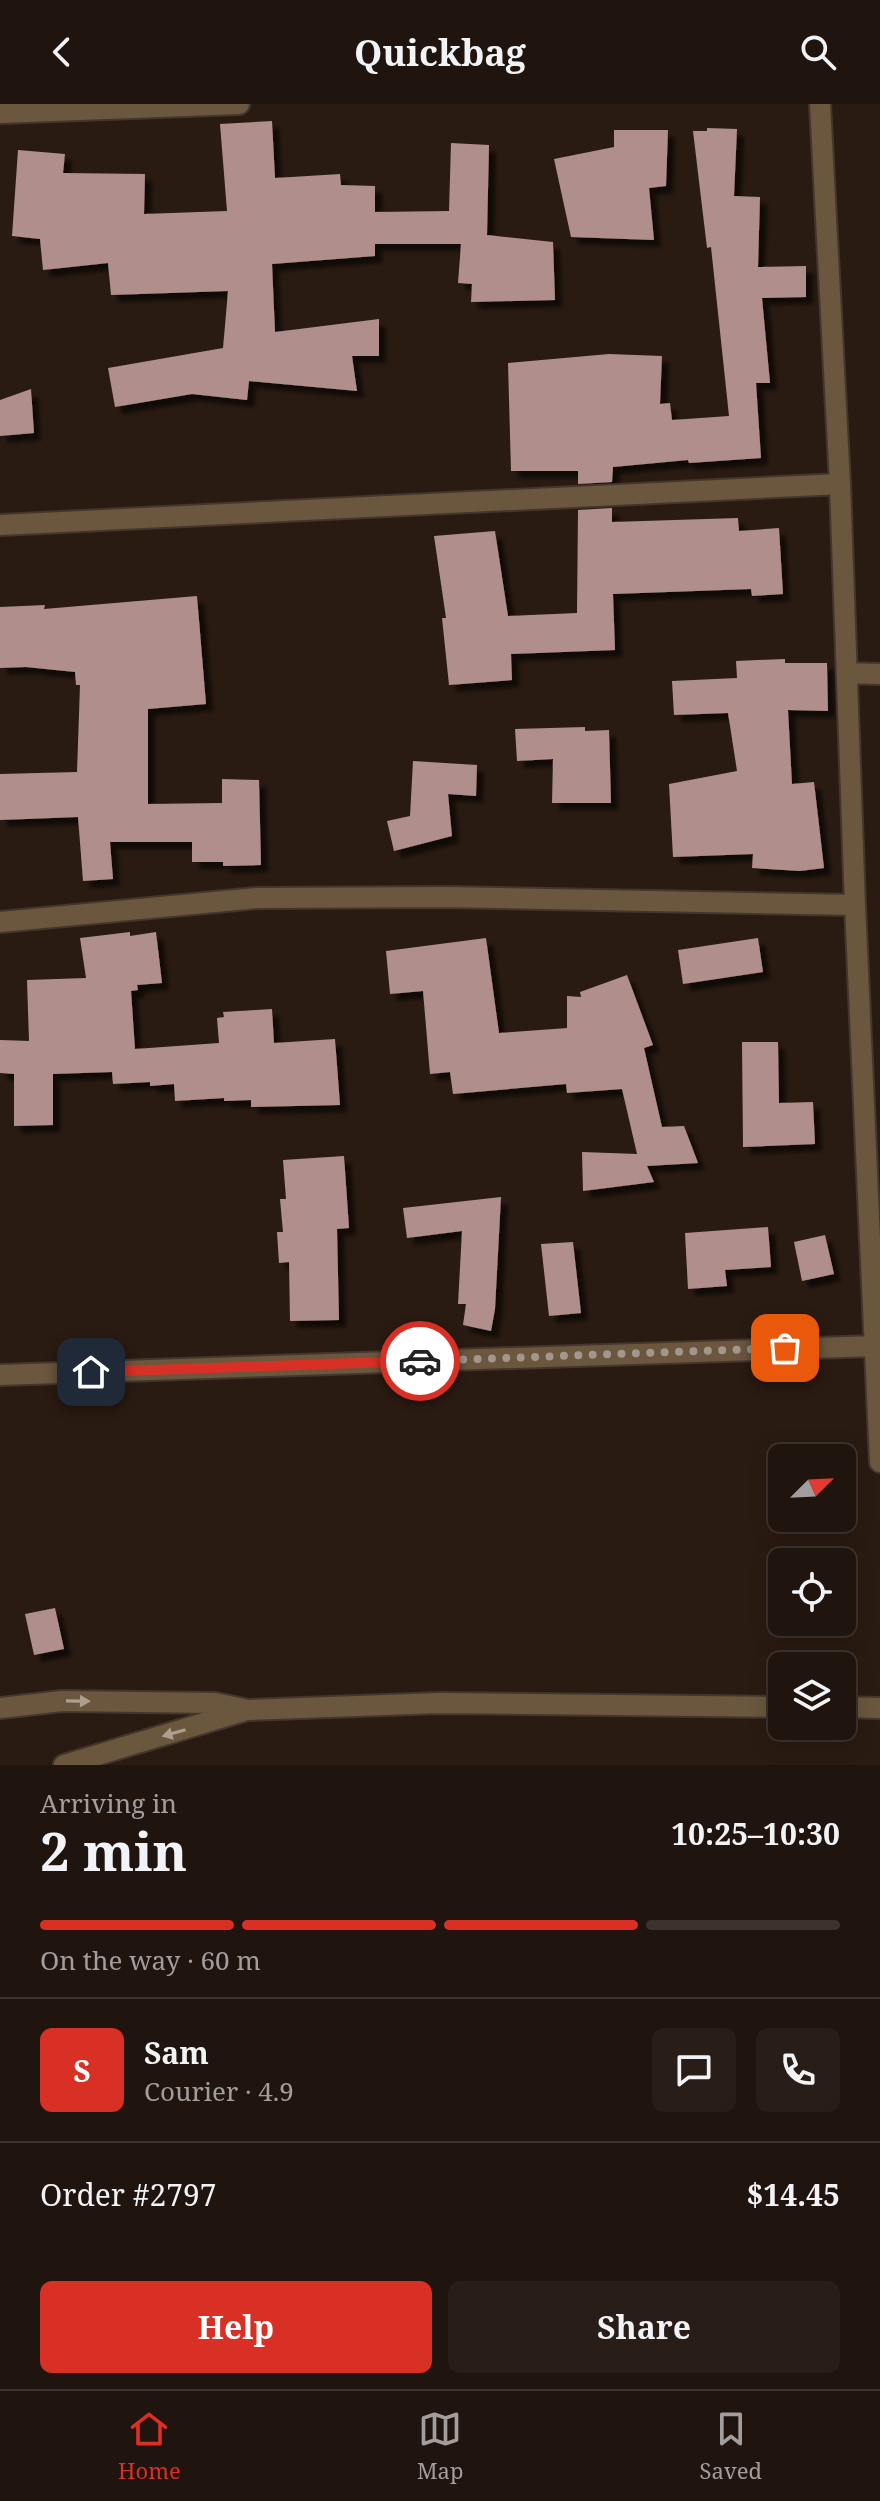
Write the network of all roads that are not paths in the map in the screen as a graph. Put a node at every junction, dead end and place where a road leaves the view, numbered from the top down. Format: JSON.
{"nodes":[{"id":1,"x":239,"y":104,"type":"edge"},
{"id":2,"x":820,"y":104,"type":"edge"},
{"id":3,"x":0,"y":113,"type":"edge"},
{"id":4,"x":840,"y":484,"type":"junction"},
{"id":5,"x":0,"y":525,"type":"edge"},
{"id":6,"x":847,"y":673,"type":"junction"},
{"id":7,"x":880,"y":674,"type":"edge"},
{"id":8,"x":855,"y":905,"type":"junction"},
{"id":9,"x":0,"y":922,"type":"edge"},
{"id":10,"x":874,"y":1346,"type":"junction"},
{"id":11,"x":0,"y":1375,"type":"edge"},
{"id":12,"x":880,"y":1462,"type":"edge"},
{"id":13,"x":768,"y":1707,"type":"edge"},
{"id":14,"x":856,"y":1707,"type":"edge"},
{"id":15,"x":0,"y":1708,"type":"edge"},
{"id":16,"x":880,"y":1708,"type":"edge"},
{"id":17,"x":248,"y":1710,"type":"junction"},
{"id":18,"x":64,"y":1765,"type":"edge"}],
"edges":[{"from":1,"to":3,"type":"street"},
{"from":2,"to":4,"type":"street"},
{"from":4,"to":5,"type":"street"},
{"from":4,"to":6,"type":"street"},
{"from":6,"to":7,"type":"street"},
{"from":6,"to":8,"type":"street"},
{"from":8,"to":9,"type":"street"},
{"from":8,"to":10,"type":"street"},
{"from":10,"to":11,"type":"street"},
{"from":10,"to":12,"type":"street"},
{"from":13,"to":17,"type":"street"},
{"from":14,"to":16,"type":"street"},
{"from":15,"to":17,"type":"street","one_way":true},
{"from":17,"to":18,"type":"street","one_way":true}]}
